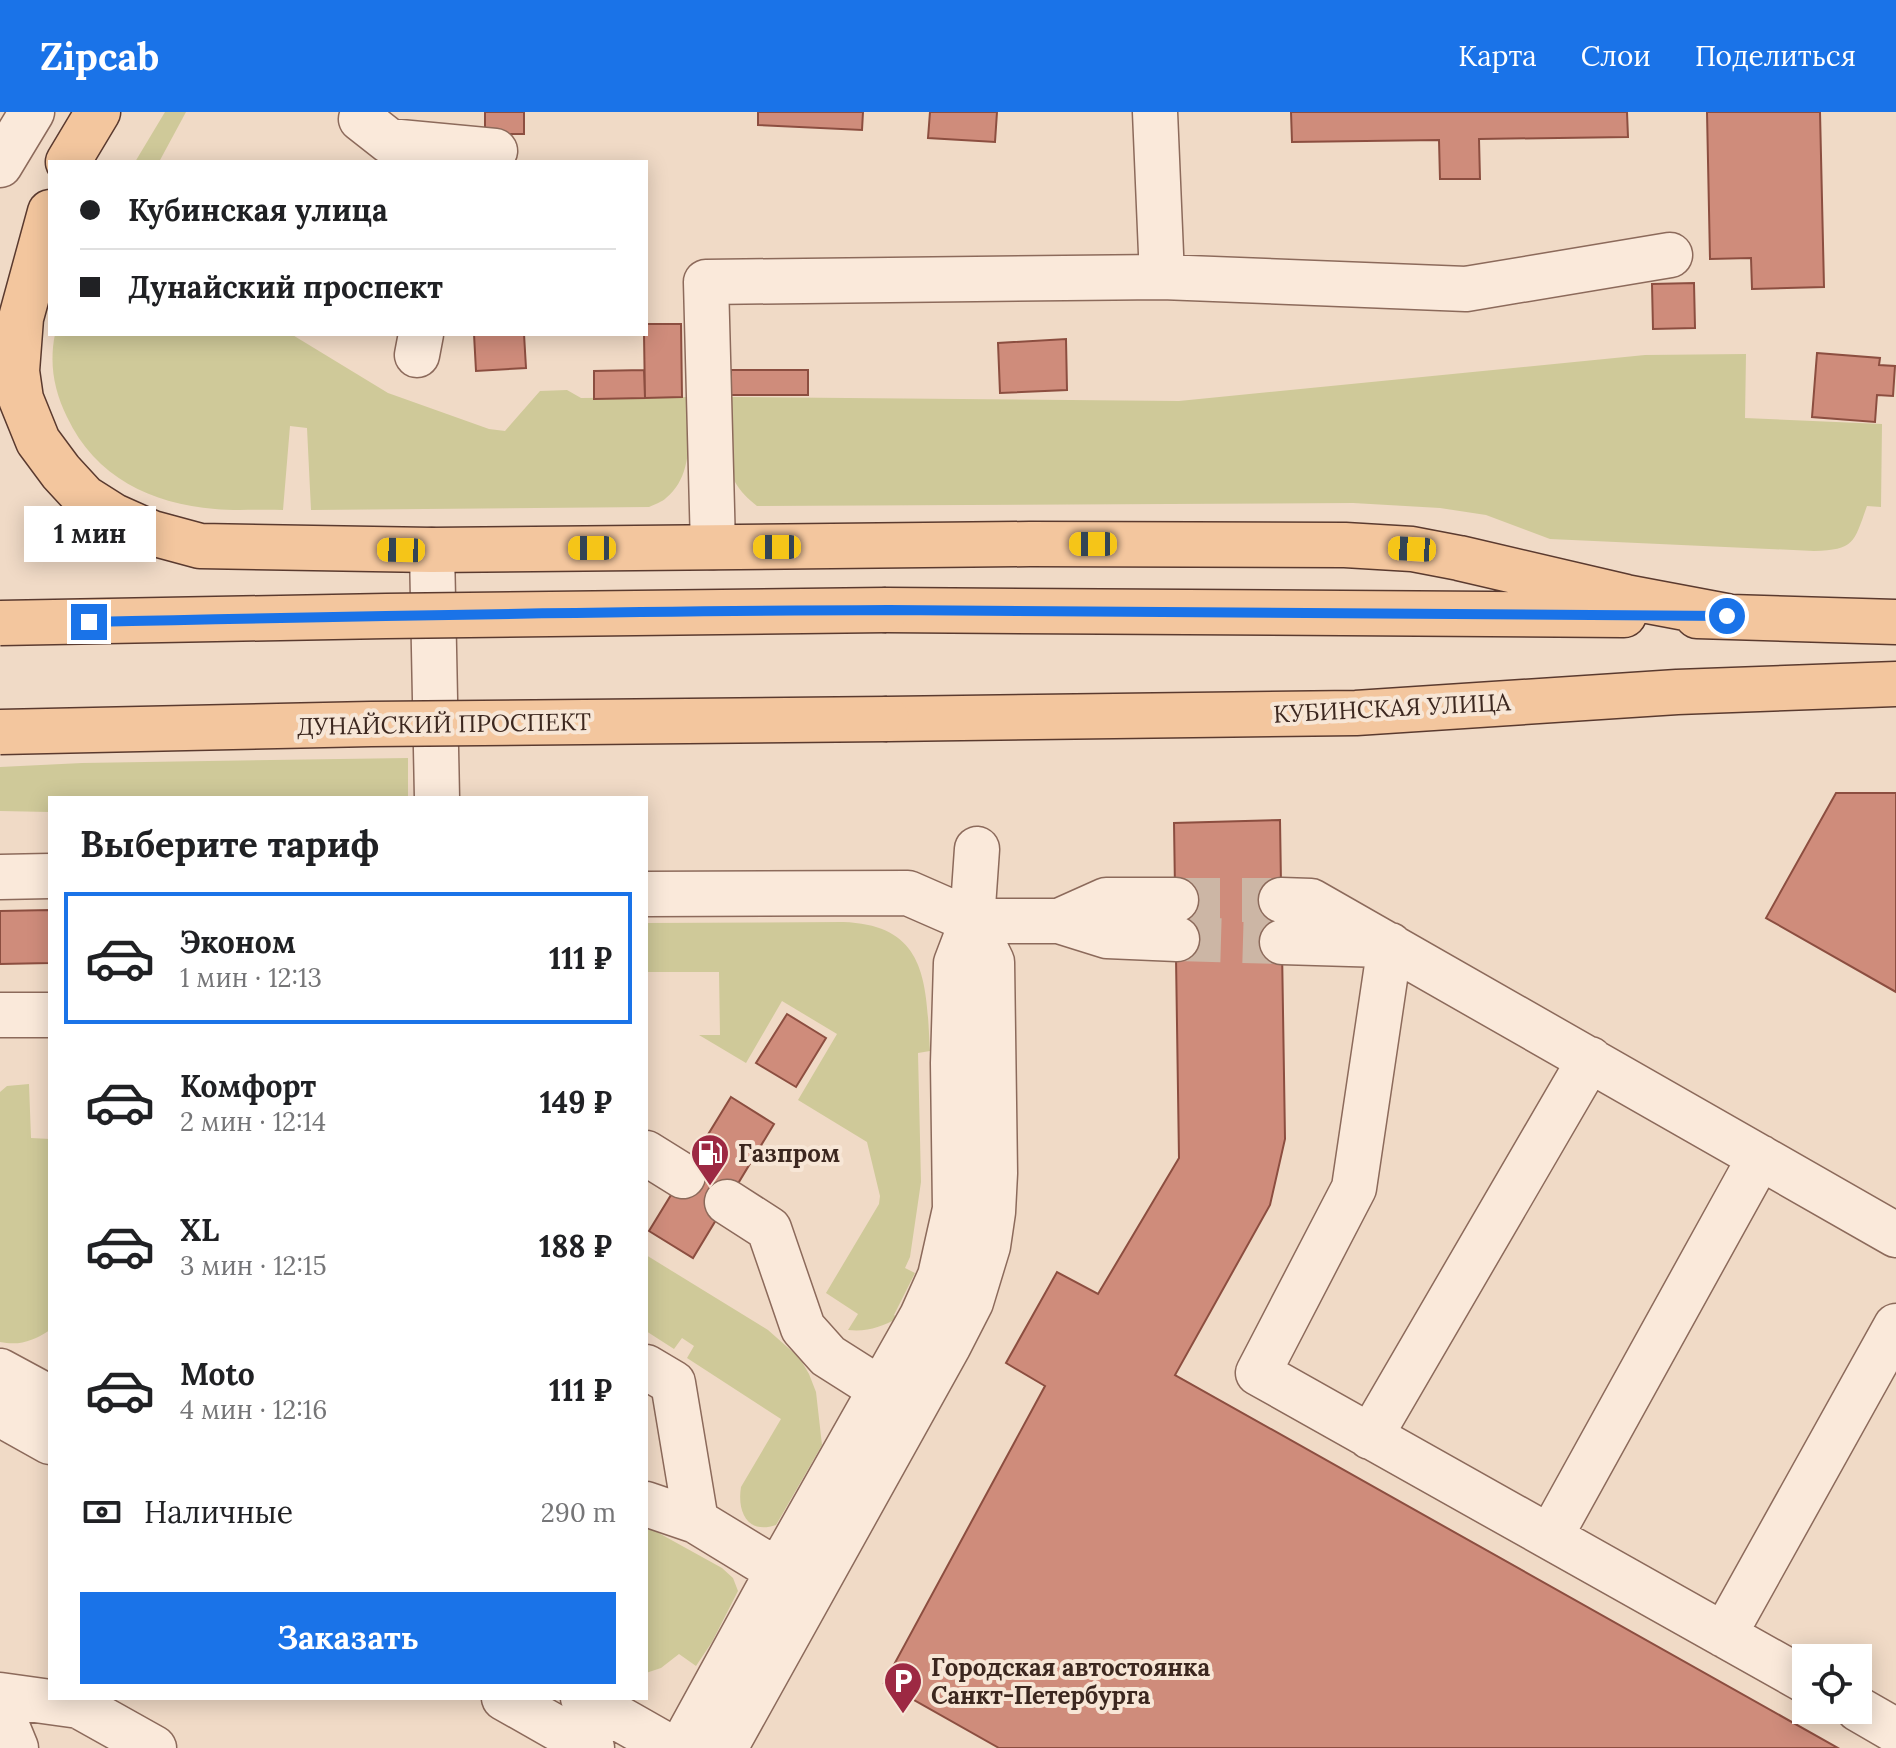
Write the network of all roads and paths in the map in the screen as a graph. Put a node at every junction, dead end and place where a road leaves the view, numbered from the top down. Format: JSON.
{"nodes":[{"id":1,"x":32,"y":112,"type":"edge"},
{"id":2,"x":98,"y":112,"type":"edge"},
{"id":3,"x":1155,"y":112,"type":"edge"},
{"id":4,"x":377,"y":138,"type":"edge"},
{"id":5,"x":495,"y":151,"type":"dead end"},
{"id":6,"x":69,"y":160,"type":"edge"},
{"id":7,"x":0,"y":165,"type":"edge"},
{"id":8,"x":48,"y":195,"type":"edge"},
{"id":9,"x":48,"y":219,"type":"edge"},
{"id":10,"x":1670,"y":255,"type":"dead end"},
{"id":11,"x":0,"y":275,"type":"edge"},
{"id":12,"x":1162,"y":277,"type":"junction"},
{"id":13,"x":713,"y":547,"type":"junction"},
{"id":14,"x":432,"y":550,"type":"junction"},
{"id":15,"x":1727,"y":616,"type":"junction"},
{"id":16,"x":1896,"y":622,"type":"edge"},
{"id":17,"x":0,"y":623,"type":"edge"},
{"id":18,"x":1896,"y":684,"type":"edge"},
{"id":19,"x":887,"y":719,"type":"joint"},
{"id":20,"x":0,"y":732,"type":"edge"},
{"id":21,"x":437,"y":796,"type":"edge"},
{"id":22,"x":977,"y":849,"type":"dead end"},
{"id":23,"x":48,"y":876,"type":"edge"},
{"id":24,"x":0,"y":877,"type":"edge"},
{"id":25,"x":648,"y":894,"type":"edge"},
{"id":26,"x":1176,"y":919,"type":"tunnel mouth"},
{"id":27,"x":972,"y":921,"type":"junction"},
{"id":28,"x":1282,"y":921,"type":"tunnel mouth"},
{"id":29,"x":1390,"y":945,"type":"junction"},
{"id":30,"x":0,"y":1015,"type":"edge"},
{"id":31,"x":48,"y":1015,"type":"edge"},
{"id":32,"x":1590,"y":1059,"type":"junction"},
{"id":33,"x":648,"y":1154,"type":"edge"},
{"id":34,"x":1760,"y":1157,"type":"junction"},
{"id":35,"x":683,"y":1176,"type":"dead end"},
{"id":36,"x":727,"y":1202,"type":"dead end"},
{"id":37,"x":1896,"y":1235,"type":"edge"},
{"id":38,"x":1896,"y":1326,"type":"edge"},
{"id":39,"x":648,"y":1368,"type":"edge"},
{"id":40,"x":0,"y":1371,"type":"edge"},
{"id":41,"x":880,"y":1389,"type":"junction"},
{"id":42,"x":37,"y":1411,"type":"edge"},
{"id":43,"x":662,"y":1417,"type":"edge"},
{"id":44,"x":1370,"y":1437,"type":"junction"},
{"id":45,"x":648,"y":1505,"type":"edge"},
{"id":46,"x":696,"y":1521,"type":"junction"},
{"id":47,"x":1550,"y":1537,"type":"junction"},
{"id":48,"x":778,"y":1571,"type":"junction"},
{"id":49,"x":1724,"y":1635,"type":"junction"},
{"id":50,"x":1792,"y":1673,"type":"edge"},
{"id":51,"x":0,"y":1695,"type":"edge"},
{"id":52,"x":508,"y":1700,"type":"edge"},
{"id":53,"x":587,"y":1700,"type":"edge"},
{"id":54,"x":0,"y":1709,"type":"edge"},
{"id":55,"x":1872,"y":1717,"type":"edge"},
{"id":56,"x":1896,"y":1731,"type":"edge"},
{"id":57,"x":16,"y":1748,"type":"edge"},
{"id":58,"x":154,"y":1748,"type":"edge"},
{"id":59,"x":592,"y":1748,"type":"edge"},
{"id":60,"x":671,"y":1748,"type":"edge"},
{"id":61,"x":681,"y":1748,"type":"edge"},
{"id":62,"x":725,"y":1748,"type":"edge"}],
"edges":[{"from":1,"to":7,"type":"street"},
{"from":2,"to":6,"type":"main road"},
{"from":3,"to":12,"type":"street"},
{"from":4,"to":5,"type":"street"},
{"from":8,"to":11,"type":"main road"},
{"from":9,"to":14,"type":"main road"},
{"from":10,"to":12,"type":"street"},
{"from":12,"to":13,"type":"street"},
{"from":13,"to":14,"type":"main road"},
{"from":13,"to":15,"type":"main road"},
{"from":14,"to":21,"type":"street"},
{"from":15,"to":16,"type":"main road"},
{"from":15,"to":17,"type":"main road","bridge":true},
{"from":18,"to":19,"type":"main road","name":"КУБИНСКАЯ УЛИЦА"},
{"from":19,"to":20,"type":"main road","name":"ДУНАЙСКИЙ ПРОСПЕКТ","bridge":true},
{"from":22,"to":27,"type":"street"},
{"from":23,"to":24,"type":"street"},
{"from":25,"to":27,"type":"street"},
{"from":26,"to":27,"type":"street"},
{"from":27,"to":41,"type":"street"},
{"from":27,"to":62,"type":"street"},
{"from":28,"to":29,"type":"street"},
{"from":29,"to":32,"type":"street"},
{"from":29,"to":44,"type":"street"},
{"from":30,"to":31,"type":"street"},
{"from":32,"to":34,"type":"street"},
{"from":32,"to":44,"type":"street"},
{"from":33,"to":35,"type":"street"},
{"from":34,"to":37,"type":"street"},
{"from":34,"to":47,"type":"street"},
{"from":36,"to":41,"type":"street"},
{"from":38,"to":49,"type":"street"},
{"from":39,"to":43,"type":"street"},
{"from":40,"to":42,"type":"street"},
{"from":41,"to":48,"type":"street"},
{"from":43,"to":46,"type":"street"},
{"from":44,"to":47,"type":"street"},
{"from":45,"to":46,"type":"street"},
{"from":46,"to":48,"type":"street"},
{"from":47,"to":49,"type":"street"},
{"from":48,"to":61,"type":"street"},
{"from":49,"to":50,"type":"street"},
{"from":51,"to":58,"type":"street"},
{"from":52,"to":59,"type":"street"},
{"from":53,"to":60,"type":"street"},
{"from":54,"to":57,"type":"street"},
{"from":55,"to":56,"type":"street"}]}
